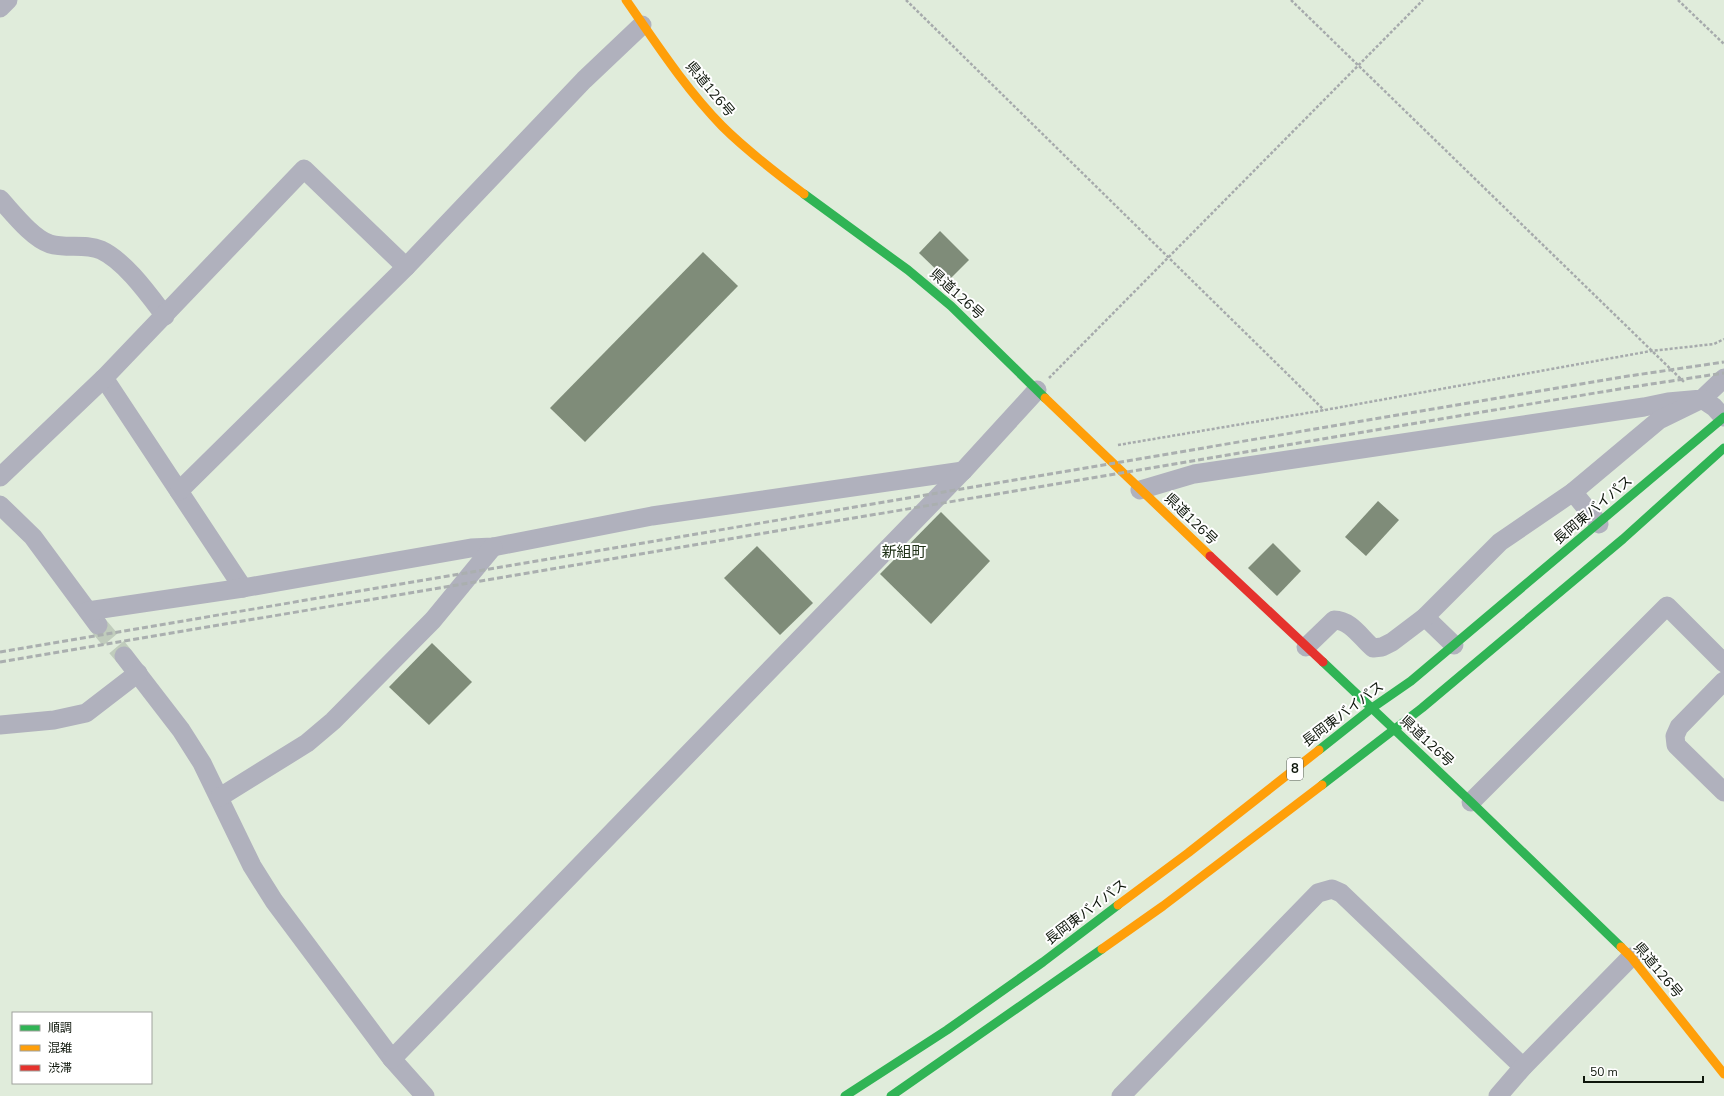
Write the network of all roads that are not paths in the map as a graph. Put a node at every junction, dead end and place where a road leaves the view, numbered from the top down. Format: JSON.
{"nodes":[{"id":1,"x":8,"y":0,"type":"edge"},
{"id":2,"x":626,"y":0,"type":"edge"},
{"id":3,"x":0,"y":8,"type":"edge"},
{"id":4,"x":642,"y":25,"type":"junction"},
{"id":5,"x":0,"y":199,"type":"edge"},
{"id":6,"x":406,"y":267,"type":"junction"},
{"id":7,"x":165,"y":316,"type":"junction"},
{"id":8,"x":104,"y":378,"type":"junction"},
{"id":9,"x":1724,"y":378,"type":"edge"},
{"id":10,"x":1037,"y":390,"type":"junction"},
{"id":11,"x":1702,"y":398,"type":"junction"},
{"id":12,"x":1724,"y":417,"type":"edge"},
{"id":13,"x":1724,"y":448,"type":"edge"},
{"id":14,"x":963,"y":471,"type":"junction"},
{"id":15,"x":0,"y":477,"type":"edge"},
{"id":16,"x":1140,"y":490,"type":"junction"},
{"id":17,"x":179,"y":491,"type":"junction"},
{"id":18,"x":1572,"y":492,"type":"junction"},
{"id":19,"x":0,"y":505,"type":"edge"},
{"id":20,"x":1598,"y":524,"type":"junction"},
{"id":21,"x":492,"y":547,"type":"junction"},
{"id":22,"x":243,"y":588,"type":"junction"},
{"id":23,"x":1425,"y":618,"type":"junction"},
{"id":24,"x":1454,"y":645,"type":"junction"},
{"id":25,"x":1306,"y":648,"type":"junction"},
{"id":26,"x":124,"y":656,"type":"tunnel mouth"},
{"id":27,"x":1724,"y":663,"type":"edge"},
{"id":28,"x":138,"y":673,"type":"junction"},
{"id":29,"x":1724,"y":681,"type":"edge"},
{"id":30,"x":1372,"y":708,"type":"junction"},
{"id":31,"x":0,"y":725,"type":"edge"},
{"id":32,"x":1394,"y":730,"type":"junction"},
{"id":33,"x":1724,"y":792,"type":"edge"},
{"id":34,"x":220,"y":797,"type":"junction"},
{"id":35,"x":1471,"y":802,"type":"junction"},
{"id":36,"x":1632,"y":957,"type":"junction"},
{"id":37,"x":392,"y":1059,"type":"junction"},
{"id":38,"x":1523,"y":1067,"type":"junction"},
{"id":39,"x":1724,"y":1074,"type":"edge"},
{"id":40,"x":425,"y":1096,"type":"edge"},
{"id":41,"x":845,"y":1096,"type":"edge"},
{"id":42,"x":891,"y":1096,"type":"edge"},
{"id":43,"x":1121,"y":1096,"type":"edge"},
{"id":44,"x":1498,"y":1096,"type":"edge"}],
"edges":[{"from":1,"to":3,"type":"street"},
{"from":2,"to":4,"type":"main road","name":"県道126号"},
{"from":4,"to":6,"type":"street"},
{"from":4,"to":10,"type":"main road","name":"県道126号"},
{"from":5,"to":7,"type":"street"},
{"from":6,"to":7,"type":"street"},
{"from":6,"to":17,"type":"street"},
{"from":7,"to":8,"type":"street"},
{"from":8,"to":15,"type":"street"},
{"from":8,"to":17,"type":"street"},
{"from":9,"to":11,"type":"street"},
{"from":10,"to":14,"type":"street"},
{"from":10,"to":16,"type":"main road","name":"県道126号"},
{"from":11,"to":12,"type":"street"},
{"from":11,"to":16,"type":"street"},
{"from":11,"to":18,"type":"street"},
{"from":12,"to":20,"type":"main road","name":"長岡東バイパス","number":"8"},
{"from":13,"to":32,"type":"main road","number":"8"},
{"from":14,"to":21,"type":"street"},
{"from":14,"to":37,"type":"street"},
{"from":16,"to":25,"type":"main road","name":"県道126号"},
{"from":17,"to":22,"type":"street"},
{"from":18,"to":20,"type":"street"},
{"from":18,"to":23,"type":"street"},
{"from":19,"to":22,"type":"street"},
{"from":20,"to":24,"type":"main road","name":"長岡東バイパス","number":"8"},
{"from":21,"to":22,"type":"street"},
{"from":21,"to":34,"type":"street"},
{"from":23,"to":24,"type":"street"},
{"from":23,"to":25,"type":"street"},
{"from":24,"to":30,"type":"main road","name":"長岡東バイパス","number":"8"},
{"from":25,"to":30,"type":"main road","name":"県道126号"},
{"from":26,"to":28,"type":"street"},
{"from":27,"to":35,"type":"street"},
{"from":28,"to":31,"type":"street"},
{"from":28,"to":34,"type":"street"},
{"from":29,"to":33,"type":"street"},
{"from":30,"to":32,"type":"main road","name":"県道126号"},
{"from":30,"to":41,"type":"main road","name":"長岡東バイパス","number":"8"},
{"from":32,"to":35,"type":"main road","name":"県道126号"},
{"from":32,"to":42,"type":"main road","number":"8"},
{"from":34,"to":37,"type":"street"},
{"from":35,"to":36,"type":"main road","name":"県道126号"},
{"from":36,"to":38,"type":"street"},
{"from":36,"to":39,"type":"main road","name":"県道126号"},
{"from":37,"to":40,"type":"street"},
{"from":38,"to":43,"type":"street"},
{"from":38,"to":44,"type":"street"}]}
